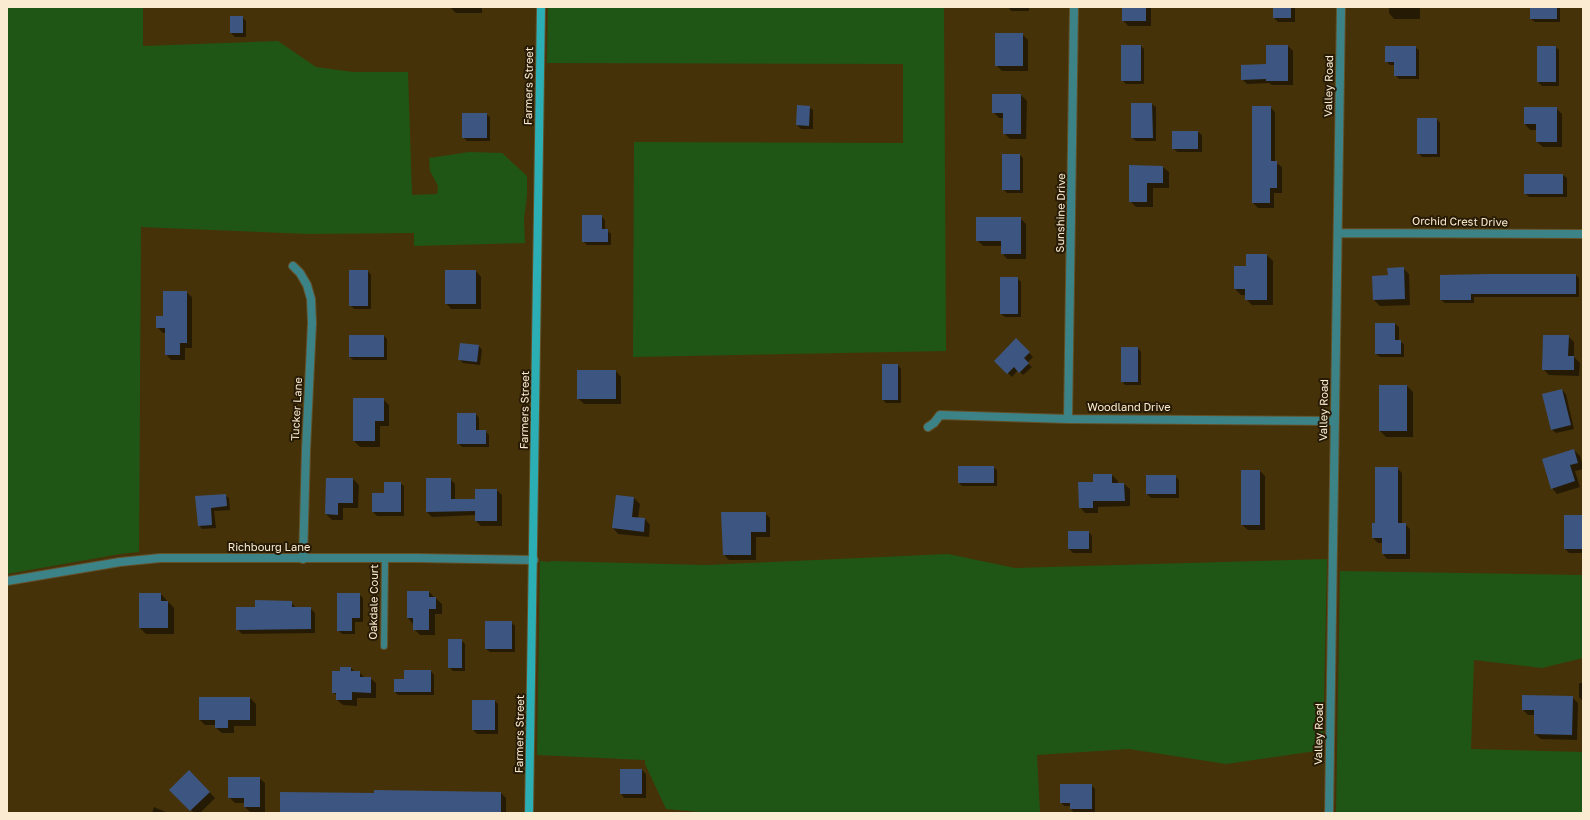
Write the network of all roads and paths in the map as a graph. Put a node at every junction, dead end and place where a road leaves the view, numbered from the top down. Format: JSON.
{"nodes":[{"id":1,"x":541,"y":7,"type":"edge"},
{"id":2,"x":1074,"y":7,"type":"edge"},
{"id":3,"x":1341,"y":7,"type":"edge"},
{"id":4,"x":1338,"y":233,"type":"junction"},
{"id":5,"x":1583,"y":234,"type":"edge"},
{"id":6,"x":293,"y":266,"type":"dead end"},
{"id":7,"x":1068,"y":419,"type":"junction"},
{"id":8,"x":1335,"y":421,"type":"junction"},
{"id":9,"x":928,"y":427,"type":"dead end"},
{"id":10,"x":385,"y":558,"type":"junction"},
{"id":11,"x":303,"y":559,"type":"junction"},
{"id":12,"x":534,"y":560,"type":"junction"},
{"id":13,"x":7,"y":582,"type":"edge"},
{"id":14,"x":384,"y":646,"type":"dead end"},
{"id":15,"x":529,"y":813,"type":"edge"},
{"id":16,"x":1329,"y":813,"type":"edge"}],
"edges":[{"from":1,"to":12,"type":"street","name":"Farmers Street"},
{"from":2,"to":7,"type":"street","name":"Sunshine Drive"},
{"from":3,"to":4,"type":"street","name":"Valley Road"},
{"from":4,"to":5,"type":"street","name":"Orchid Crest Drive"},
{"from":4,"to":8,"type":"street","name":"Valley Road"},
{"from":6,"to":11,"type":"street","name":"Tucker Lane"},
{"from":7,"to":8,"type":"street","name":"Woodland Drive"},
{"from":7,"to":9,"type":"street","name":"Woodland Drive"},
{"from":8,"to":16,"type":"street","name":"Valley Road"},
{"from":10,"to":11,"type":"street","name":"Richbourg Lane"},
{"from":10,"to":12,"type":"street","name":"Richbourg Lane"},
{"from":10,"to":14,"type":"lane","name":"Oakdale Court"},
{"from":11,"to":13,"type":"street","name":"Richbourg Lane"},
{"from":12,"to":15,"type":"street","name":"Farmers Street"}]}
